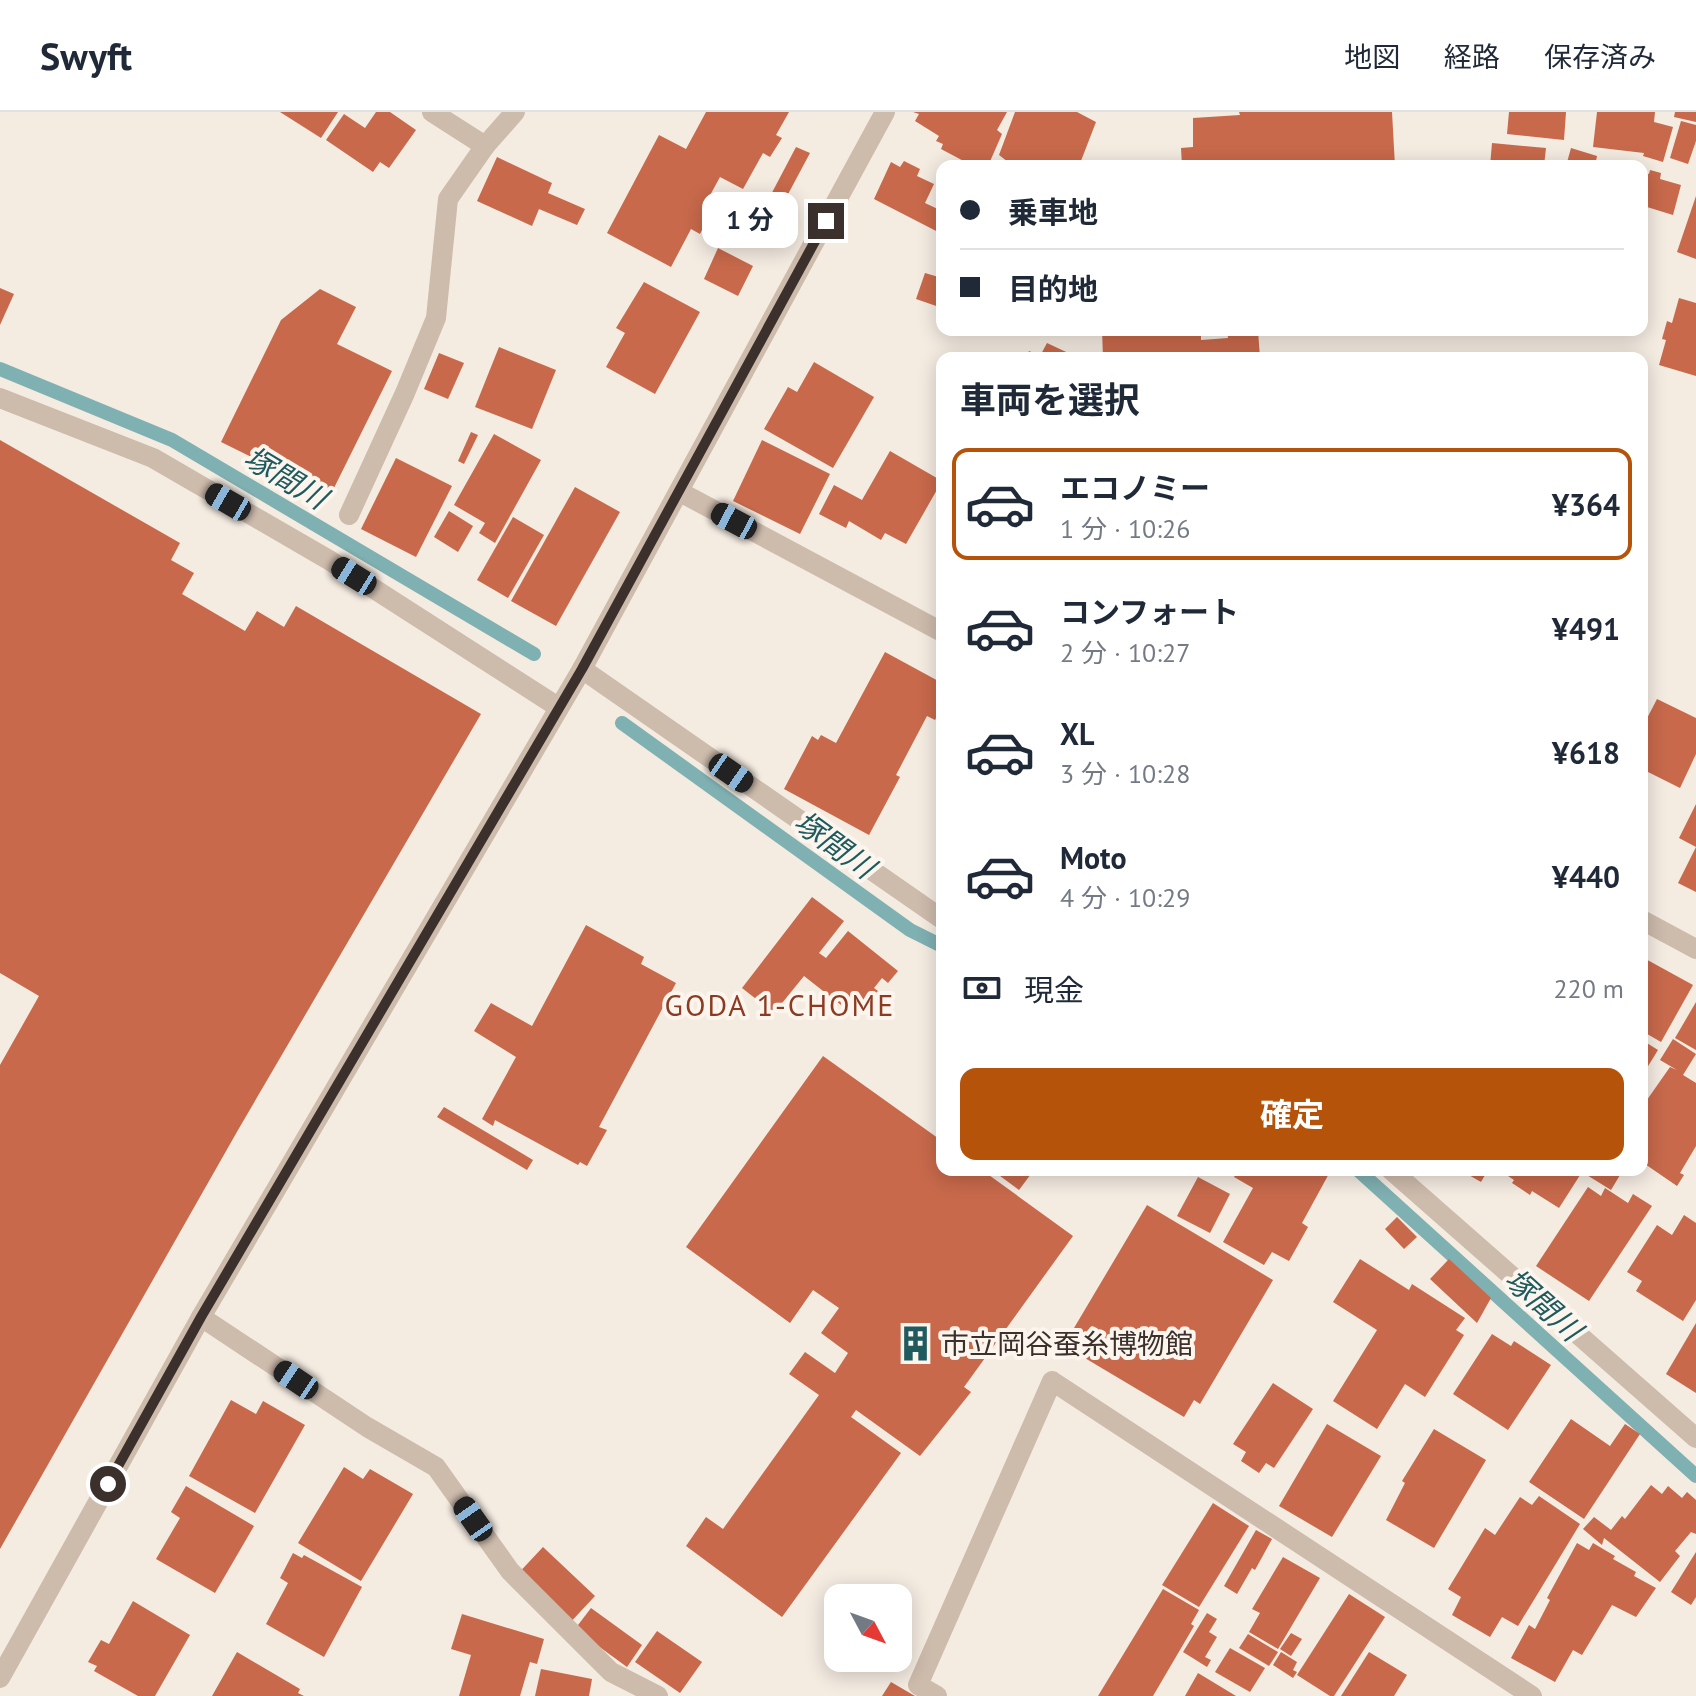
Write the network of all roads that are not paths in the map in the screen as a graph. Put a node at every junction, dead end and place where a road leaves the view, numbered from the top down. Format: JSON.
{"nodes":[{"id":1,"x":432,"y":112,"type":"edge"},
{"id":2,"x":515,"y":112,"type":"edge"},
{"id":3,"x":885,"y":112,"type":"edge"},
{"id":4,"x":485,"y":146,"type":"junction"},
{"id":5,"x":0,"y":398,"type":"edge"},
{"id":6,"x":680,"y":492,"type":"junction"},
{"id":7,"x":349,"y":515,"type":"dead end"},
{"id":8,"x":936,"y":629,"type":"edge"},
{"id":9,"x":582,"y":669,"type":"junction"},
{"id":10,"x":558,"y":707,"type":"junction"},
{"id":11,"x":936,"y":915,"type":"edge"},
{"id":12,"x":1648,"y":923,"type":"edge"},
{"id":13,"x":1696,"y":949,"type":"edge"},
{"id":14,"x":1398,"y":1176,"type":"edge"},
{"id":15,"x":201,"y":1317,"type":"junction"},
{"id":16,"x":1696,"y":1438,"type":"edge"},
{"id":17,"x":0,"y":1678,"type":"edge"},
{"id":18,"x":658,"y":1696,"type":"edge"},
{"id":19,"x":937,"y":1696,"type":"edge"},
{"id":20,"x":1532,"y":1696,"type":"edge"}],
"edges":[{"from":1,"to":4,"type":"street"},
{"from":2,"to":4,"type":"street"},
{"from":3,"to":6,"type":"street"},
{"from":4,"to":7,"type":"street"},
{"from":5,"to":10,"type":"street"},
{"from":6,"to":8,"type":"street"},
{"from":6,"to":9,"type":"street"},
{"from":9,"to":10,"type":"street"},
{"from":9,"to":11,"type":"street"},
{"from":10,"to":15,"type":"street"},
{"from":12,"to":13,"type":"street"},
{"from":14,"to":16,"type":"street"},
{"from":15,"to":17,"type":"street"},
{"from":15,"to":18,"type":"street"},
{"from":19,"to":20,"type":"street"}]}
